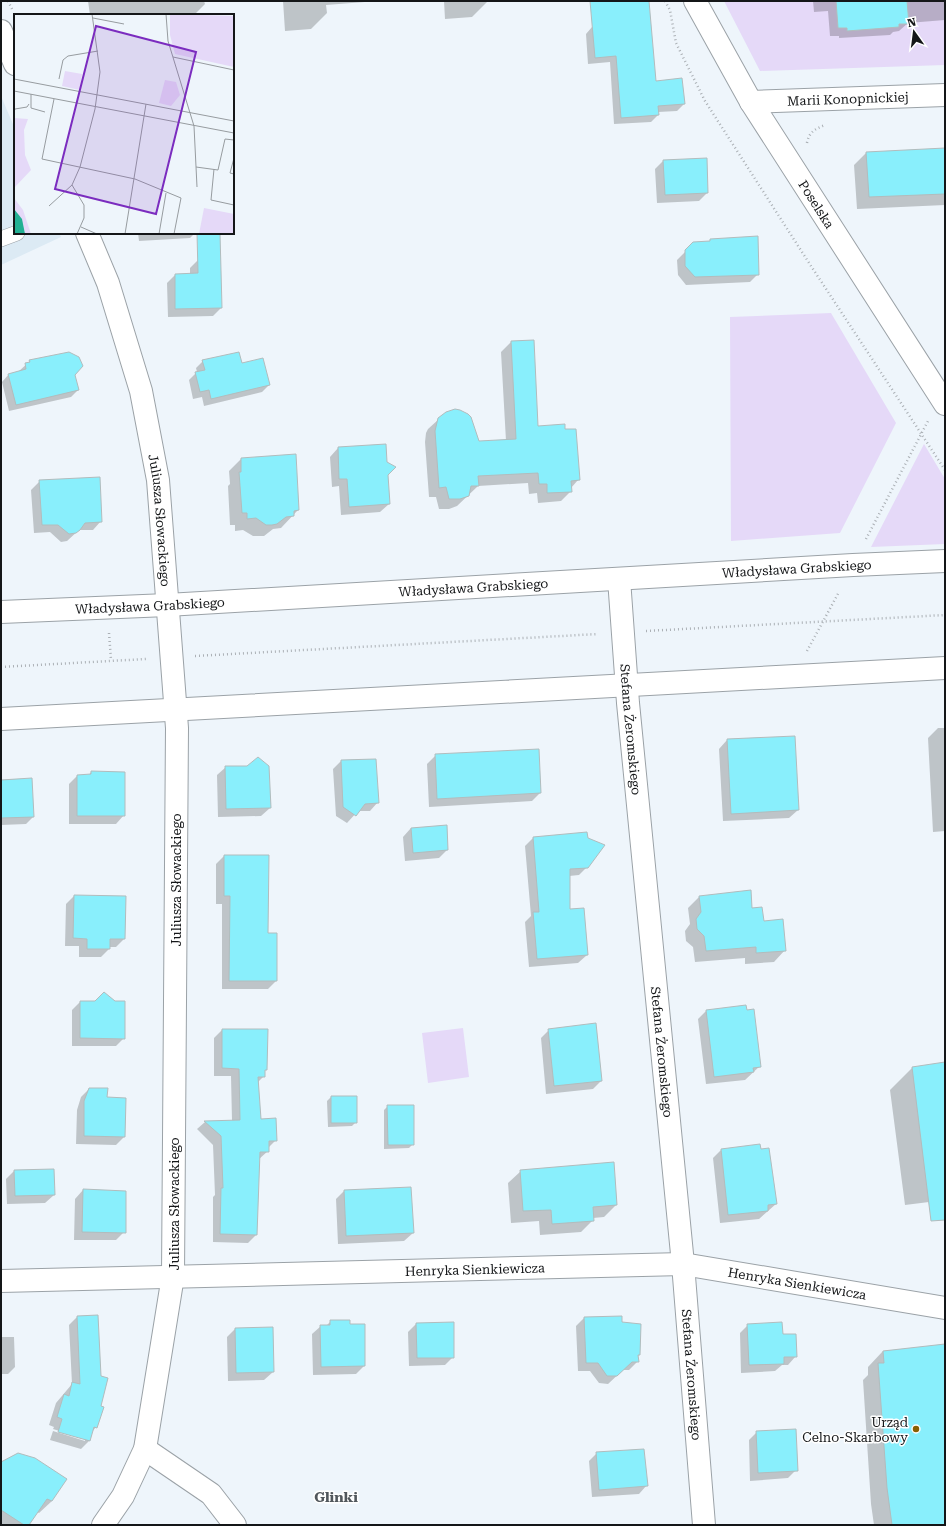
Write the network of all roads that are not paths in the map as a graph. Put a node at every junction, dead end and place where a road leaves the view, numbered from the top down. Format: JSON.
{"nodes":[{"id":1,"x":695,"y":1,"type":"edge"},
{"id":2,"x":1,"y":31,"type":"edge"},
{"id":3,"x":14,"y":62,"type":"edge"},
{"id":4,"x":945,"y":95,"type":"edge"},
{"id":5,"x":751,"y":102,"type":"junction"},
{"id":6,"x":14,"y":234,"type":"edge"},
{"id":7,"x":86,"y":234,"type":"edge"},
{"id":8,"x":1,"y":239,"type":"edge"},
{"id":9,"x":943,"y":401,"type":"edge"},
{"id":10,"x":945,"y":561,"type":"edge"},
{"id":11,"x":618,"y":579,"type":"junction"},
{"id":12,"x":167,"y":605,"type":"junction"},
{"id":13,"x":1,"y":612,"type":"edge"},
{"id":14,"x":945,"y":668,"type":"edge"},
{"id":15,"x":626,"y":685,"type":"junction"},
{"id":16,"x":175,"y":710,"type":"junction"},
{"id":17,"x":1,"y":719,"type":"edge"},
{"id":18,"x":683,"y":1264,"type":"junction"},
{"id":19,"x":173,"y":1276,"type":"junction"},
{"id":20,"x":1,"y":1281,"type":"edge"},
{"id":21,"x":945,"y":1308,"type":"edge"},
{"id":22,"x":144,"y":1449,"type":"junction"},
{"id":23,"x":102,"y":1525,"type":"edge"},
{"id":24,"x":235,"y":1525,"type":"edge"},
{"id":25,"x":704,"y":1525,"type":"edge"}],
"edges":[{"from":1,"to":5,"type":"street","name":"Poselska"},
{"from":2,"to":3,"type":"street"},
{"from":4,"to":5,"type":"street","name":"Marii Konopnickiej"},
{"from":5,"to":9,"type":"street","name":"Poselska"},
{"from":6,"to":8,"type":"lane"},
{"from":7,"to":12,"type":"street","name":"Juliusza Słowackiego"},
{"from":10,"to":11,"type":"street","name":"Władysława Grabskiego"},
{"from":11,"to":12,"type":"street","name":"Władysława Grabskiego"},
{"from":11,"to":15,"type":"street","name":"Stefana Żeromskiego"},
{"from":12,"to":13,"type":"street","name":"Władysława Grabskiego"},
{"from":12,"to":16,"type":"street","name":"Juliusza Słowackiego"},
{"from":14,"to":15,"type":"street"},
{"from":15,"to":16,"type":"street"},
{"from":15,"to":18,"type":"street","name":"Stefana Żeromskiego"},
{"from":16,"to":17,"type":"street"},
{"from":16,"to":19,"type":"street","name":"Juliusza Słowackiego"},
{"from":18,"to":19,"type":"street","name":"Henryka Sienkiewicza"},
{"from":18,"to":21,"type":"street","name":"Henryka Sienkiewicza"},
{"from":18,"to":25,"type":"street","name":"Stefana Żeromskiego"},
{"from":19,"to":20,"type":"street","name":"Henryka Sienkiewicza"},
{"from":19,"to":22,"type":"street","name":"Juliusza Słowackiego"},
{"from":22,"to":23,"type":"street","name":"Juliusza Słowackiego"},
{"from":22,"to":24,"type":"street"}]}
